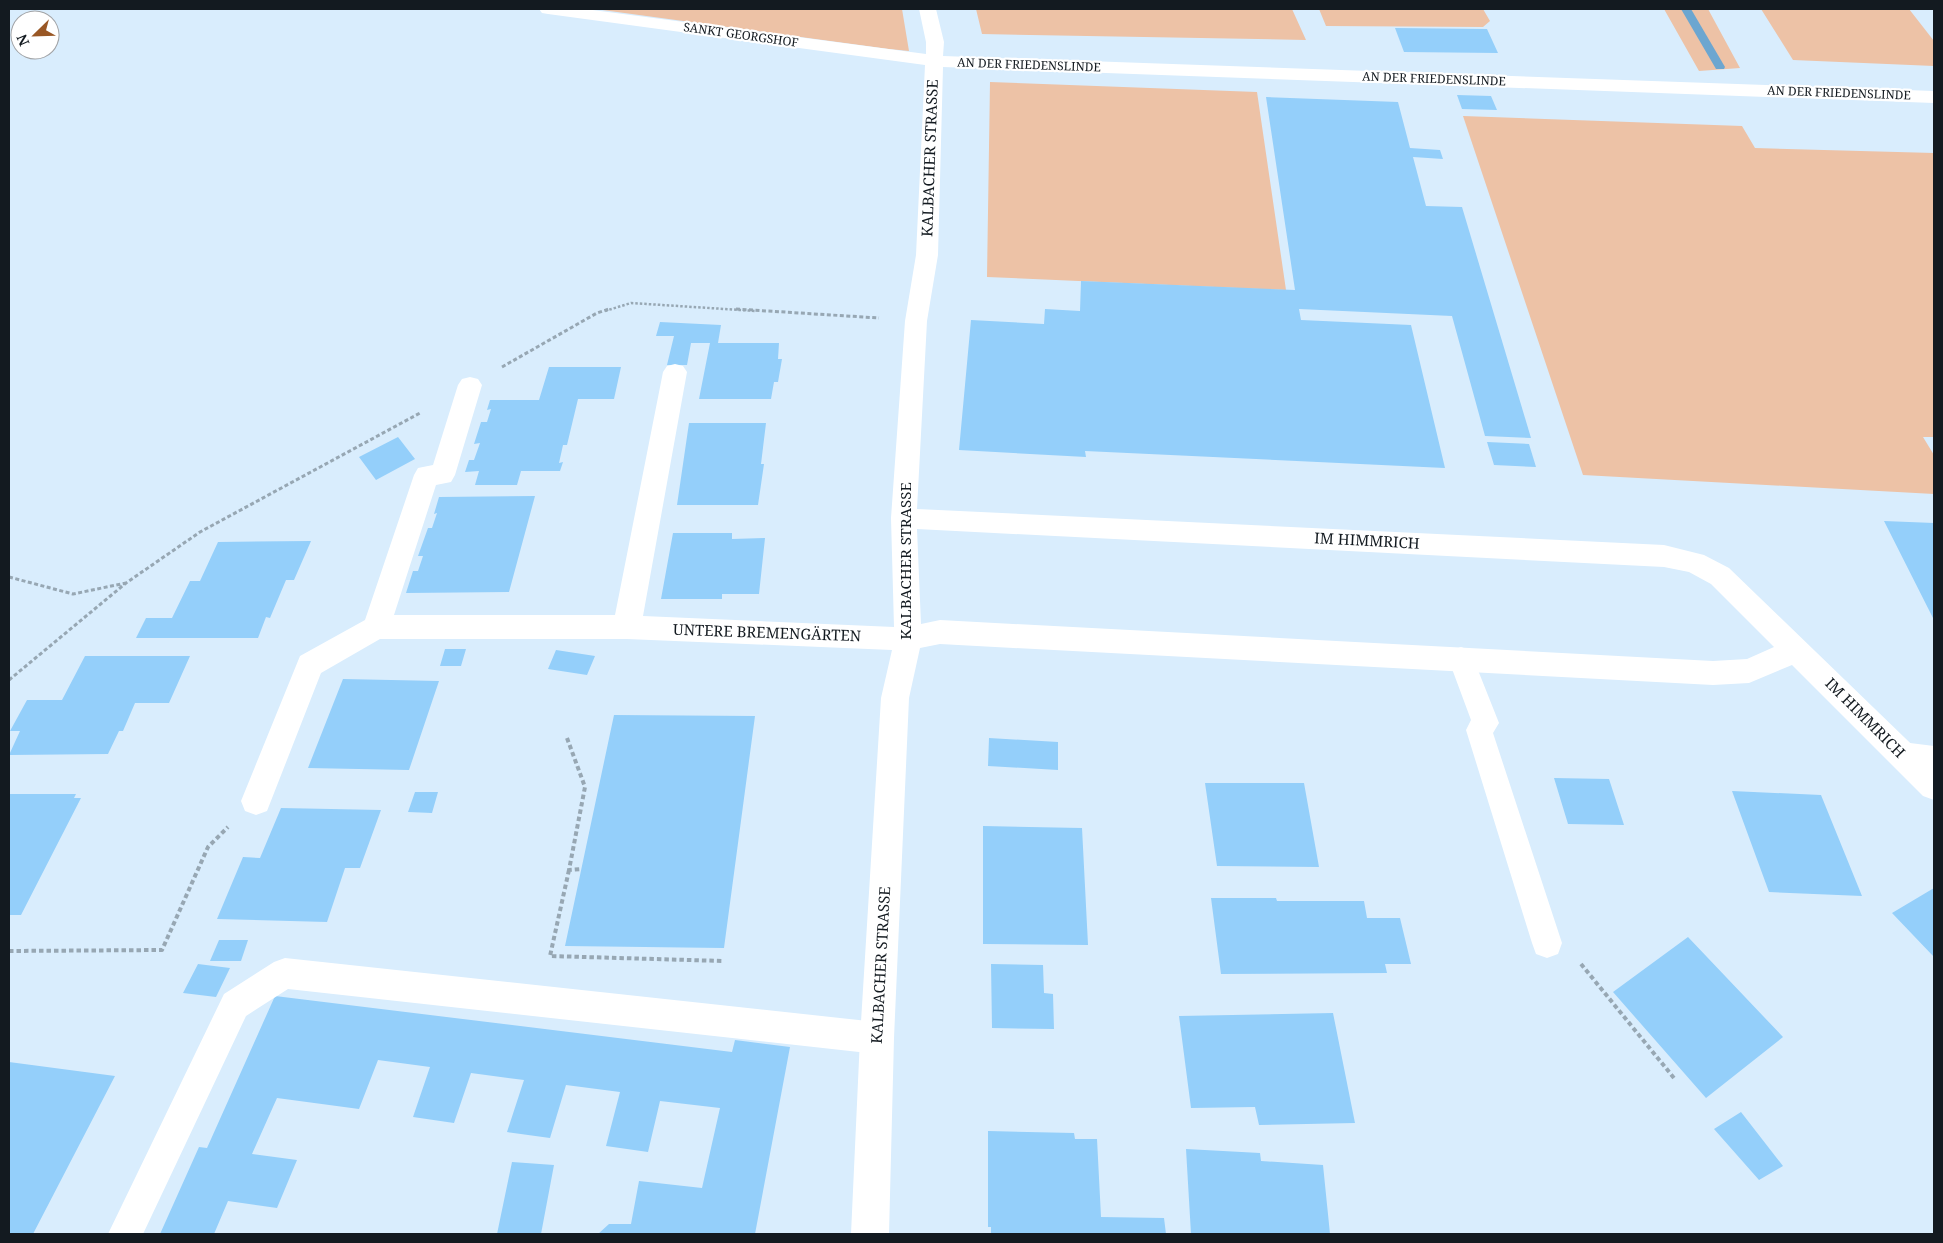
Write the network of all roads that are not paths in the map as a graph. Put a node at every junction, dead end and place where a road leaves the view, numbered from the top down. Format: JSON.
{"nodes":[{"id":1,"x":548,"y":9,"type":"edge"},
{"id":2,"x":928,"y":9,"type":"edge"},
{"id":3,"x":934,"y":61,"type":"junction"},
{"id":4,"x":1934,"y":97,"type":"edge"},
{"id":5,"x":676,"y":372,"type":"dead end"},
{"id":6,"x":470,"y":386,"type":"dead end"},
{"id":7,"x":904,"y":518,"type":"junction"},
{"id":8,"x":376,"y":627,"type":"junction"},
{"id":9,"x":627,"y":627,"type":"junction"},
{"id":10,"x":908,"y":639,"type":"junction"},
{"id":11,"x":1796,"y":650,"type":"junction"},
{"id":12,"x":1461,"y":658,"type":"junction"},
{"id":13,"x":1902,"y":754,"type":"junction"},
{"id":14,"x":1934,"y":758,"type":"edge"},
{"id":15,"x":1934,"y":786,"type":"edge"},
{"id":16,"x":256,"y":801,"type":"road end"},
{"id":17,"x":1547,"y":943,"type":"road end"},
{"id":18,"x":878,"y":1038,"type":"junction"},
{"id":19,"x":125,"y":1234,"type":"edge"},
{"id":20,"x":870,"y":1234,"type":"edge"}],
"edges":[{"from":1,"to":3,"type":"street","name":"SANKT GEORGSHOF"},
{"from":2,"to":3,"type":"street","name":"KALBACHER STRASSE"},
{"from":3,"to":4,"type":"street","name":"AN DER FRIEDENSLINDE"},
{"from":3,"to":7,"type":"street","name":"KALBACHER STRASSE"},
{"from":5,"to":9,"type":"street"},
{"from":6,"to":8,"type":"street"},
{"from":7,"to":10,"type":"street","name":"KALBACHER STRASSE"},
{"from":7,"to":11,"type":"street","name":"IM HIMMRICH"},
{"from":8,"to":9,"type":"street","name":"UNTERE BREMENGÄRTEN"},
{"from":8,"to":16,"type":"street","name":"UNTERE BREMENGÄRTEN"},
{"from":9,"to":10,"type":"street","name":"UNTERE BREMENGÄRTEN"},
{"from":10,"to":12,"type":"street"},
{"from":10,"to":18,"type":"street","name":"KALBACHER STRASSE"},
{"from":11,"to":12,"type":"street"},
{"from":11,"to":13,"type":"street","name":"IM HIMMRICH"},
{"from":12,"to":17,"type":"lane"},
{"from":13,"to":14,"type":"lane"},
{"from":13,"to":15,"type":"street","name":"IM HIMMRICH"},
{"from":18,"to":19,"type":"lane"},
{"from":18,"to":20,"type":"street","name":"KALBACHER STRASSE"}]}
